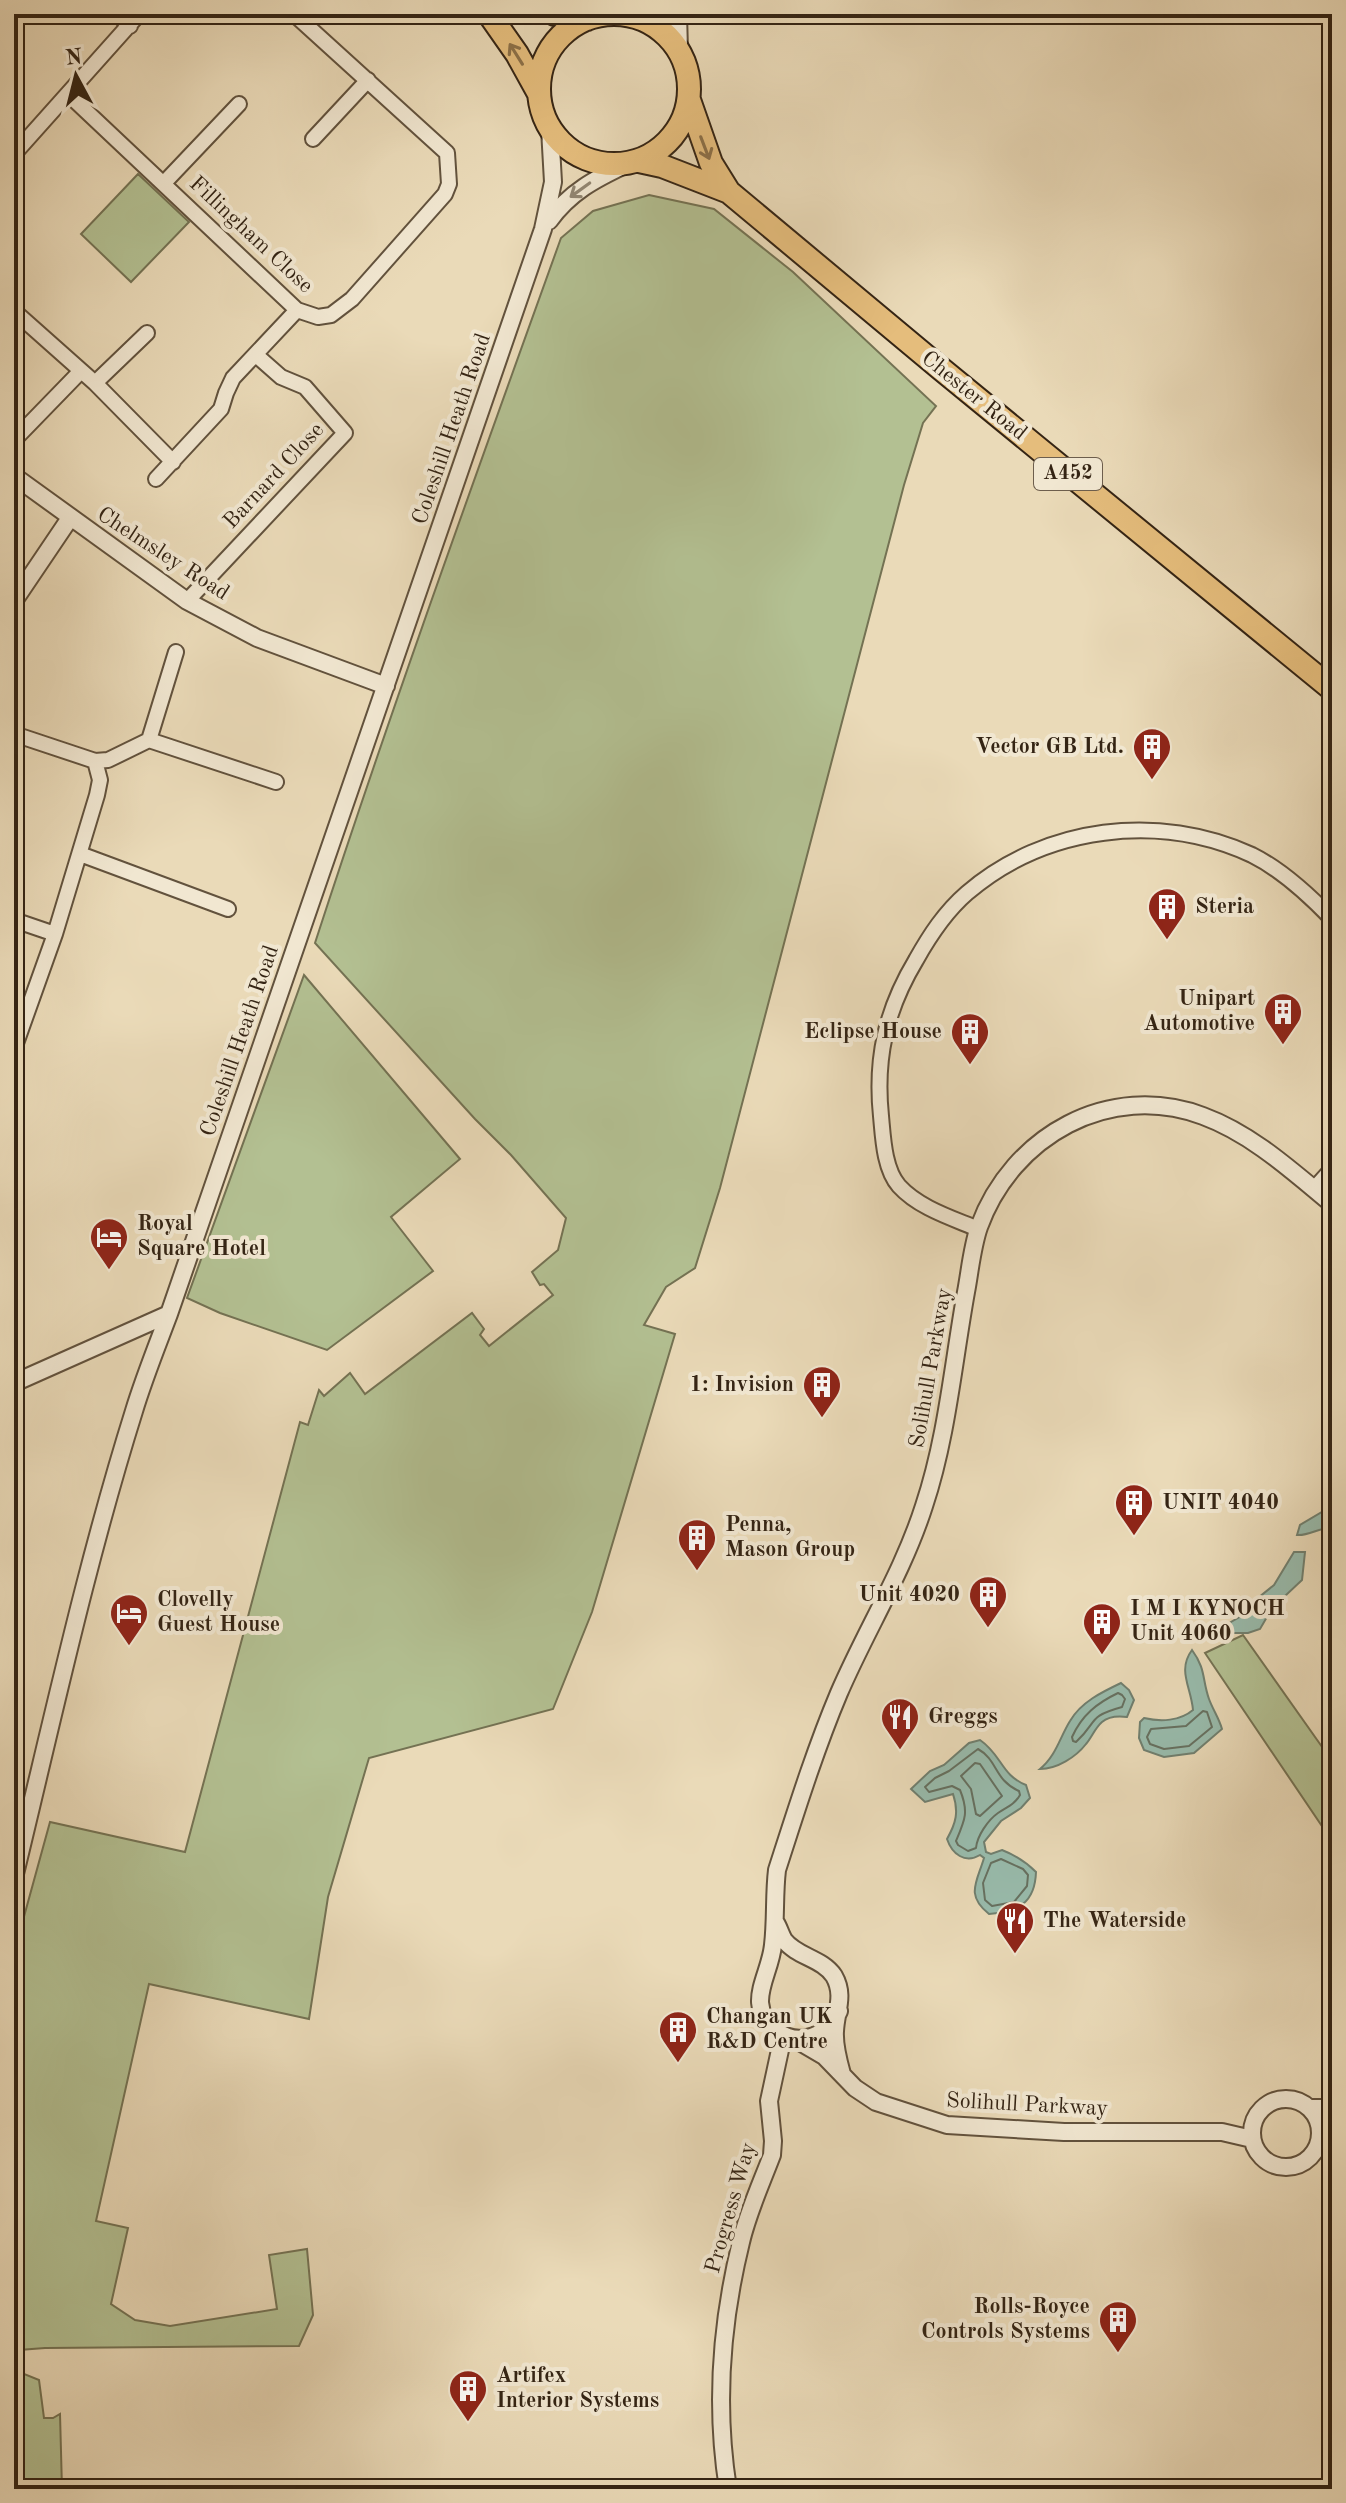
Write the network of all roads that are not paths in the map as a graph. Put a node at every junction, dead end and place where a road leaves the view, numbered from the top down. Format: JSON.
{"nodes":[{"id":1,"x":117,"y":14,"type":"edge"},
{"id":2,"x":294,"y":14,"type":"edge"},
{"id":3,"x":489,"y":14,"type":"edge"},
{"id":4,"x":555,"y":14,"type":"edge"},
{"id":5,"x":611,"y":14,"type":"edge"},
{"id":6,"x":678,"y":14,"type":"edge"},
{"id":7,"x":587,"y":19,"type":"junction"},
{"id":8,"x":135,"y":20,"type":"edge"},
{"id":9,"x":679,"y":50,"type":"junction"},
{"id":10,"x":368,"y":80,"type":"junction"},
{"id":11,"x":538,"y":92,"type":"junction"},
{"id":12,"x":68,"y":94,"type":"junction"},
{"id":13,"x":689,"y":100,"type":"junction"},
{"id":14,"x":239,"y":104,"type":"dead end"},
{"id":15,"x":550,"y":129,"type":"junction"},
{"id":16,"x":313,"y":139,"type":"dead end"},
{"id":17,"x":14,"y":154,"type":"edge"},
{"id":18,"x":633,"y":162,"type":"junction"},
{"id":19,"x":164,"y":183,"type":"junction"},
{"id":20,"x":729,"y":192,"type":"junction"},
{"id":21,"x":543,"y":229,"type":"junction"},
{"id":22,"x":297,"y":310,"type":"junction"},
{"id":23,"x":14,"y":311,"type":"edge"},
{"id":24,"x":147,"y":333,"type":"dead end"},
{"id":25,"x":256,"y":355,"type":"junction"},
{"id":26,"x":80,"y":372,"type":"junction"},
{"id":27,"x":95,"y":383,"type":"junction"},
{"id":28,"x":14,"y":440,"type":"edge"},
{"id":29,"x":173,"y":462,"type":"junction"},
{"id":30,"x":14,"y":476,"type":"edge"},
{"id":31,"x":156,"y":479,"type":"dead end"},
{"id":32,"x":70,"y":518,"type":"junction"},
{"id":33,"x":14,"y":601,"type":"edge"},
{"id":34,"x":187,"y":601,"type":"junction"},
{"id":35,"x":176,"y":652,"type":"dead end"},
{"id":36,"x":386,"y":686,"type":"junction"},
{"id":37,"x":1332,"y":689,"type":"edge"},
{"id":38,"x":14,"y":734,"type":"edge"},
{"id":39,"x":149,"y":740,"type":"junction"},
{"id":40,"x":95,"y":761,"type":"junction"},
{"id":41,"x":276,"y":782,"type":"dead end"},
{"id":42,"x":80,"y":854,"type":"junction"},
{"id":43,"x":228,"y":909,"type":"dead end"},
{"id":44,"x":1332,"y":919,"type":"edge"},
{"id":45,"x":14,"y":920,"type":"edge"},
{"id":46,"x":55,"y":934,"type":"junction"},
{"id":47,"x":14,"y":1049,"type":"edge"},
{"id":48,"x":1332,"y":1169,"type":"edge"},
{"id":49,"x":1314,"y":1189,"type":"junction"},
{"id":50,"x":1332,"y":1204,"type":"edge"},
{"id":51,"x":978,"y":1229,"type":"junction"},
{"id":52,"x":169,"y":1314,"type":"junction"},
{"id":53,"x":14,"y":1383,"type":"edge"},
{"id":54,"x":14,"y":1878,"type":"edge"},
{"id":55,"x":776,"y":1921,"type":"junction"},
{"id":56,"x":814,"y":1961,"type":"junction"},
{"id":57,"x":769,"y":1972,"type":"junction"},
{"id":58,"x":839,"y":2011,"type":"junction"},
{"id":59,"x":788,"y":2037,"type":"junction"},
{"id":60,"x":842,"y":2074,"type":"junction"},
{"id":61,"x":1311,"y":2108,"type":"junction"},
{"id":62,"x":1332,"y":2108,"type":"edge"},
{"id":63,"x":1254,"y":2121,"type":"junction"},
{"id":64,"x":1332,"y":2122,"type":"edge"},
{"id":65,"x":1222,"y":2132,"type":"junction"},
{"id":66,"x":1321,"y":2136,"type":"junction"},
{"id":67,"x":1252,"y":2139,"type":"junction"},
{"id":68,"x":728,"y":2489,"type":"edge"}],
"edges":[{"from":1,"to":8,"type":"street"},
{"from":2,"to":10,"type":"street","name":"Fillingham Close"},
{"from":11,"to":3,"type":"highway","one_way":true},
{"from":4,"to":7,"type":"highway"},
{"from":5,"to":7,"type":"highway"},
{"from":5,"to":9,"type":"highway"},
{"from":6,"to":9,"type":"street"},
{"from":7,"to":11,"type":"highway"},
{"from":8,"to":12,"type":"street"},
{"from":9,"to":13,"type":"highway"},
{"from":10,"to":16,"type":"street"},
{"from":10,"to":22,"type":"street","name":"Fillingham Close"},
{"from":11,"to":15,"type":"highway"},
{"from":12,"to":17,"type":"street"},
{"from":12,"to":19,"type":"street","name":"Fillingham Close"},
{"from":13,"to":18,"type":"highway"},
{"from":13,"to":20,"type":"highway","name":"Chester Road","number":"A452","one_way":true},
{"from":14,"to":19,"type":"street","name":"Fillingham Close"},
{"from":15,"to":18,"type":"highway"},
{"from":15,"to":21,"type":"street","name":"Coleshill Heath Road"},
{"from":18,"to":20,"type":"highway","name":"Chester Road","number":"A452"},
{"from":18,"to":21,"type":"street","name":"Coleshill Heath Road","one_way":true},
{"from":19,"to":22,"type":"street","name":"Fillingham Close"},
{"from":20,"to":37,"type":"highway","name":"Chester Road","number":"A452"},
{"from":21,"to":36,"type":"street","name":"Coleshill Heath Road"},
{"from":22,"to":25,"type":"street"},
{"from":23,"to":26,"type":"street"},
{"from":24,"to":27,"type":"street"},
{"from":25,"to":29,"type":"street"},
{"from":25,"to":34,"type":"street","name":"Barnard Close"},
{"from":26,"to":27,"type":"street"},
{"from":26,"to":28,"type":"street"},
{"from":27,"to":29,"type":"street"},
{"from":29,"to":31,"type":"street"},
{"from":30,"to":32,"type":"street","name":"Chelmsley Road"},
{"from":32,"to":33,"type":"street"},
{"from":32,"to":34,"type":"street","name":"Chelmsley Road"},
{"from":34,"to":36,"type":"street","name":"Chelmsley Road"},
{"from":35,"to":39,"type":"street"},
{"from":36,"to":52,"type":"street","name":"Coleshill Heath Road"},
{"from":38,"to":40,"type":"street"},
{"from":39,"to":40,"type":"street"},
{"from":39,"to":41,"type":"street"},
{"from":40,"to":42,"type":"street"},
{"from":42,"to":43,"type":"street"},
{"from":42,"to":46,"type":"street"},
{"from":44,"to":51,"type":"street"},
{"from":45,"to":46,"type":"street"},
{"from":46,"to":47,"type":"street"},
{"from":48,"to":49,"type":"street"},
{"from":49,"to":50,"type":"street","name":"Solihull Parkway"},
{"from":49,"to":51,"type":"street","name":"Solihull Parkway"},
{"from":51,"to":55,"type":"street","name":"Solihull Parkway"},
{"from":52,"to":53,"type":"street"},
{"from":52,"to":54,"type":"street","name":"Coleshill Heath Road"},
{"from":55,"to":56,"type":"street"},
{"from":55,"to":57,"type":"street","name":"Solihull Parkway"},
{"from":56,"to":57,"type":"street"},
{"from":56,"to":58,"type":"street"},
{"from":57,"to":59,"type":"street"},
{"from":58,"to":59,"type":"street"},
{"from":58,"to":60,"type":"street"},
{"from":59,"to":60,"type":"street","name":"Solihull Parkway"},
{"from":59,"to":68,"type":"street","name":"Progress Way"},
{"from":60,"to":65,"type":"street","name":"Solihull Parkway"},
{"from":61,"to":62,"type":"street"},
{"from":61,"to":63,"type":"street"},
{"from":61,"to":66,"type":"street"},
{"from":63,"to":65,"type":"street","name":"Solihull Parkway"},
{"from":63,"to":67,"type":"street"},
{"from":64,"to":66,"type":"street"},
{"from":65,"to":67,"type":"street","name":"Solihull Parkway"},
{"from":66,"to":67,"type":"street"}]}
